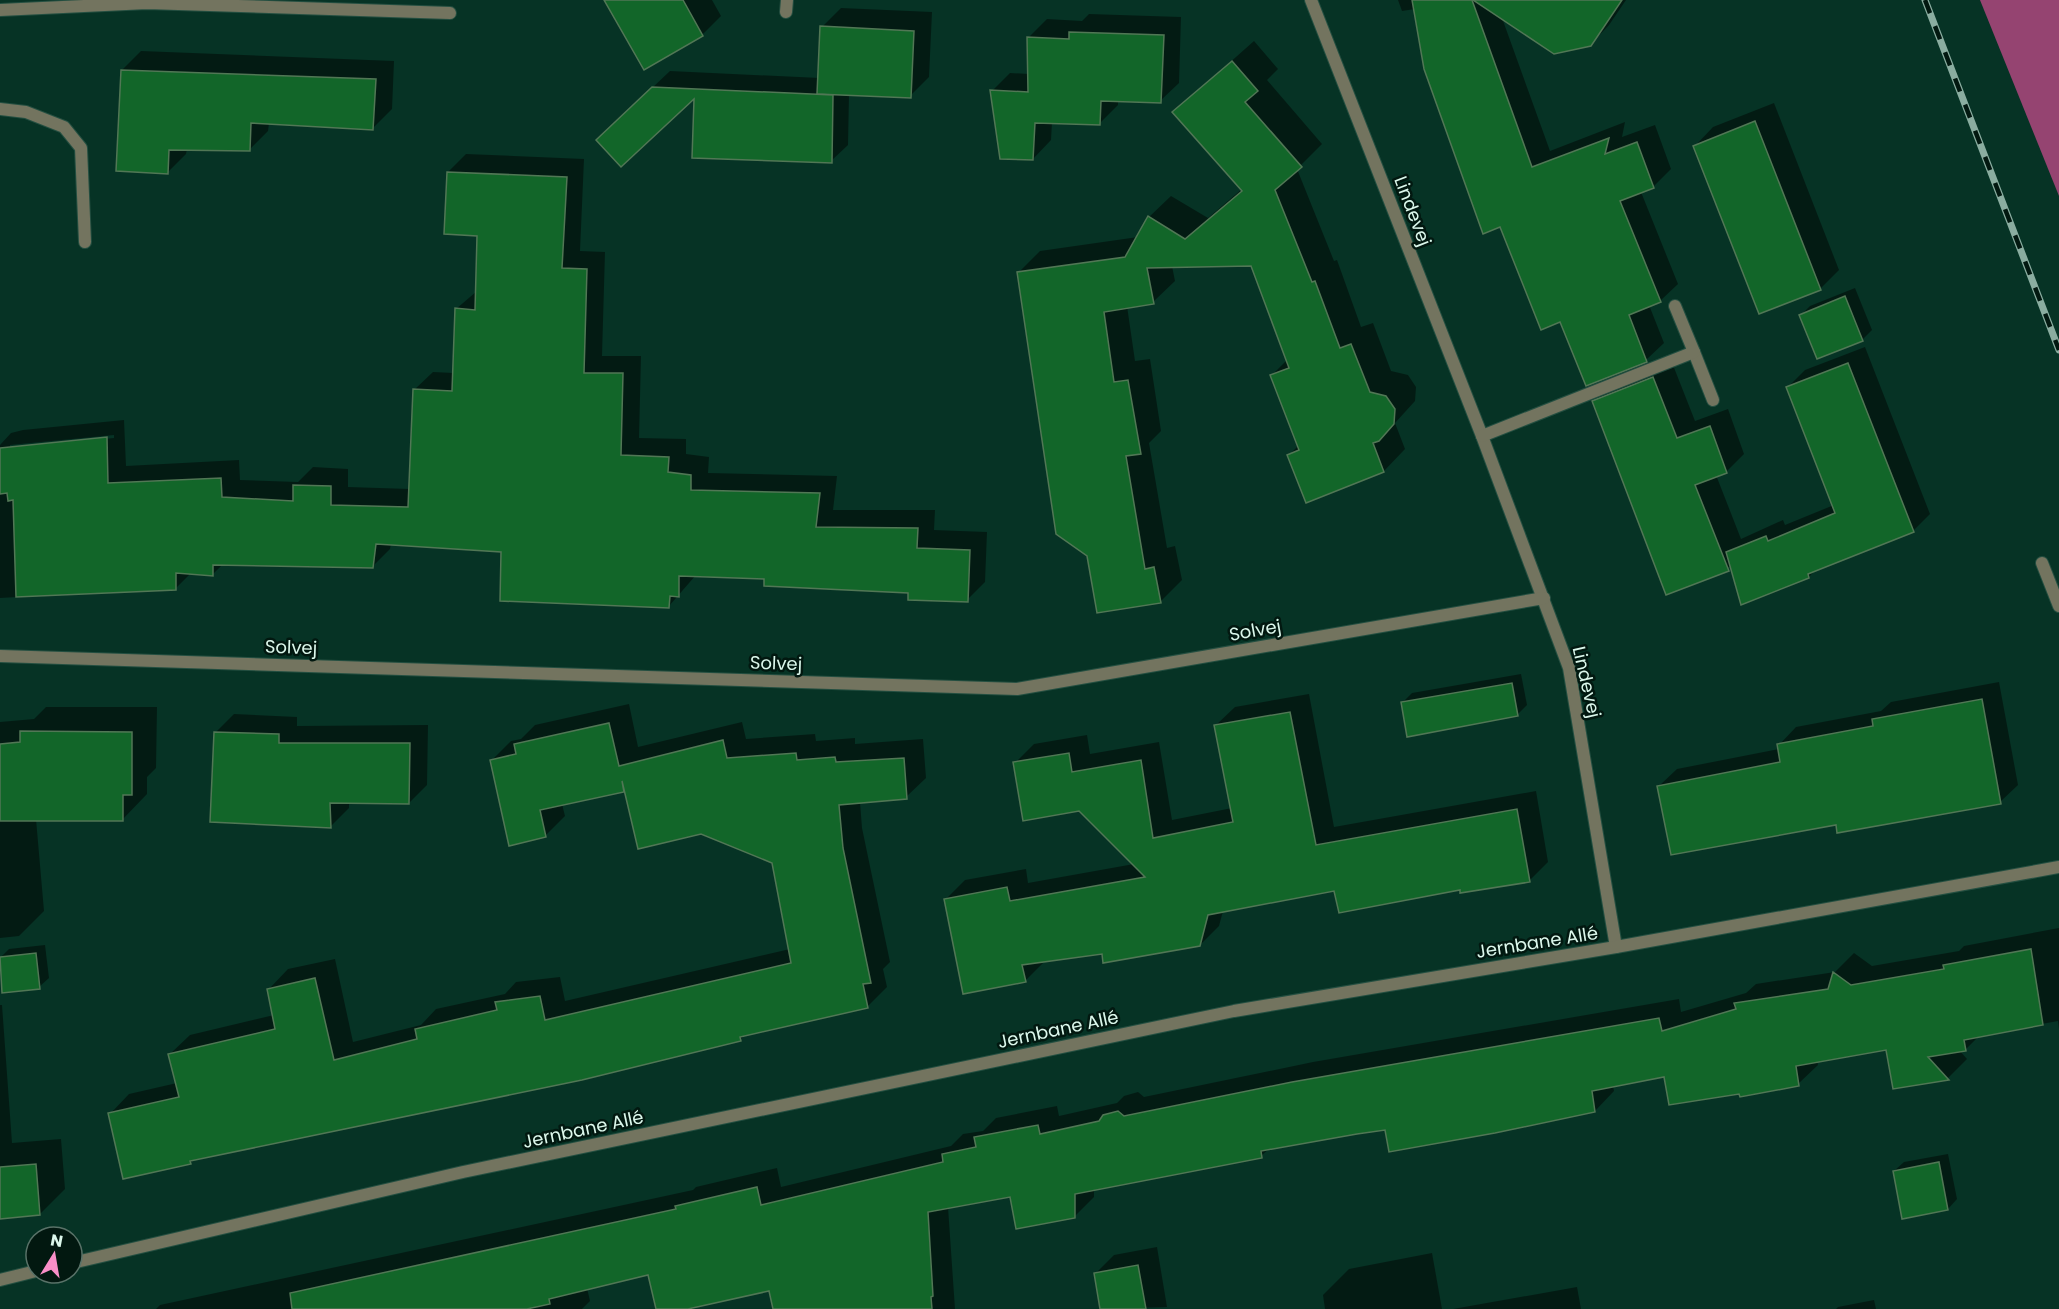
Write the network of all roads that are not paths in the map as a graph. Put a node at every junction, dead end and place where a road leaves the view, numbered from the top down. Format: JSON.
{"nodes":[{"id":1,"x":1311,"y":0,"type":"edge"},
{"id":2,"x":0,"y":10,"type":"edge"},
{"id":3,"x":450,"y":13,"type":"dead end"},
{"id":4,"x":0,"y":109,"type":"edge"},
{"id":5,"x":85,"y":242,"type":"dead end"},
{"id":6,"x":1675,"y":306,"type":"dead end"},
{"id":7,"x":1694,"y":352,"type":"junction"},
{"id":8,"x":1713,"y":399,"type":"dead end"},
{"id":9,"x":1482,"y":436,"type":"junction"},
{"id":10,"x":2042,"y":563,"type":"dead end"},
{"id":11,"x":1544,"y":598,"type":"junction"},
{"id":12,"x":2059,"y":606,"type":"edge"},
{"id":13,"x":0,"y":656,"type":"edge"},
{"id":14,"x":2059,"y":867,"type":"edge"},
{"id":15,"x":1616,"y":947,"type":"junction"},
{"id":16,"x":84,"y":1260,"type":"edge"},
{"id":17,"x":24,"y":1274,"type":"edge"},
{"id":18,"x":0,"y":1280,"type":"edge"}],
"edges":[{"from":1,"to":9,"type":"street","name":"Lindevej"},
{"from":2,"to":3,"type":"street"},
{"from":4,"to":5,"type":"street"},
{"from":6,"to":7,"type":"street"},
{"from":7,"to":8,"type":"street"},
{"from":7,"to":9,"type":"street"},
{"from":9,"to":11,"type":"street","name":"Lindevej"},
{"from":10,"to":12,"type":"street"},
{"from":11,"to":13,"type":"street","name":"Solvej"},
{"from":11,"to":15,"type":"street","name":"Lindevej"},
{"from":14,"to":15,"type":"street","name":"Jernbane Allé"},
{"from":15,"to":16,"type":"street","name":"Jernbane Allé"},
{"from":17,"to":18,"type":"street"}]}
